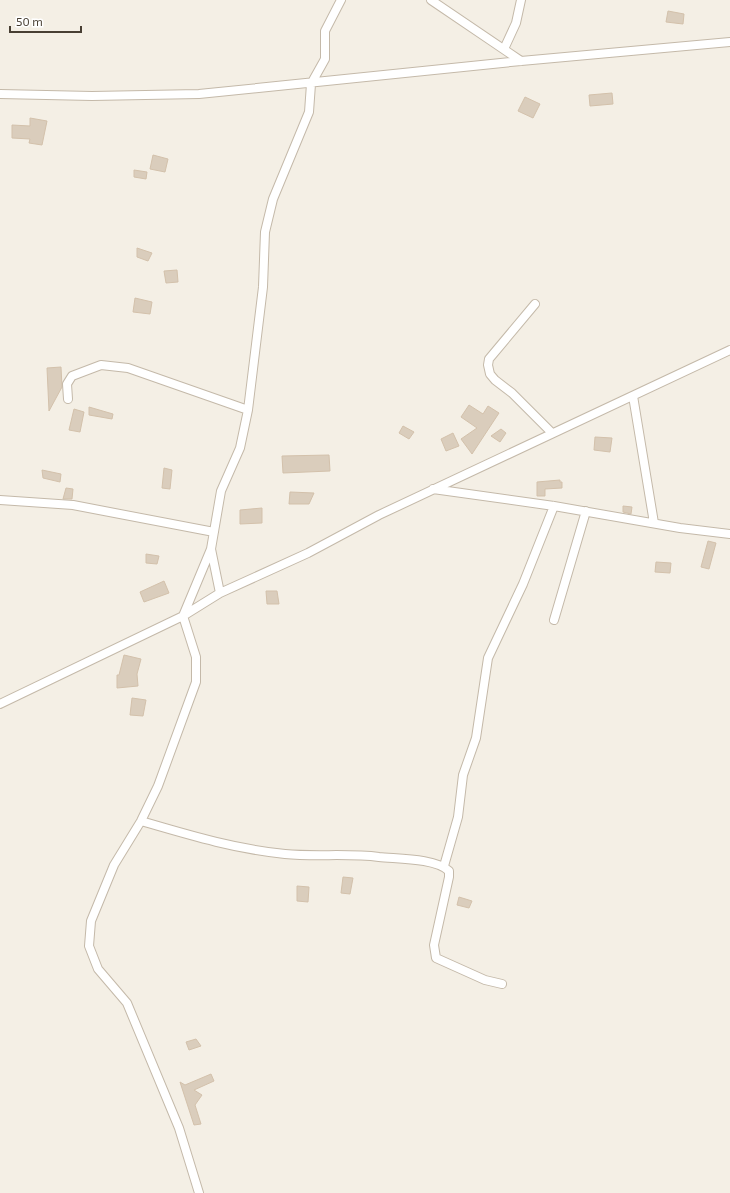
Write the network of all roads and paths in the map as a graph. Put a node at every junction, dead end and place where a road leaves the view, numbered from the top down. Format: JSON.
{"nodes":[{"id":1,"x":341,"y":0,"type":"edge"},
{"id":2,"x":431,"y":0,"type":"edge"},
{"id":3,"x":521,"y":0,"type":"edge"},
{"id":4,"x":730,"y":42,"type":"edge"},
{"id":5,"x":504,"y":49,"type":"junction"},
{"id":6,"x":521,"y":61,"type":"junction"},
{"id":7,"x":311,"y":84,"type":"junction"},
{"id":8,"x":0,"y":94,"type":"edge"},
{"id":9,"x":535,"y":304,"type":"dead end"},
{"id":10,"x":730,"y":350,"type":"edge"},
{"id":11,"x":633,"y":396,"type":"junction"},
{"id":12,"x":68,"y":399,"type":"dead end"},
{"id":13,"x":248,"y":410,"type":"junction"},
{"id":14,"x":552,"y":433,"type":"junction"},
{"id":15,"x":432,"y":489,"type":"junction"},
{"id":16,"x":0,"y":500,"type":"edge"},
{"id":17,"x":554,"y":506,"type":"junction"},
{"id":18,"x":586,"y":511,"type":"junction"},
{"id":19,"x":654,"y":523,"type":"junction"},
{"id":20,"x":214,"y":532,"type":"junction"},
{"id":21,"x":730,"y":534,"type":"edge"},
{"id":22,"x":211,"y":549,"type":"junction"},
{"id":23,"x":220,"y":593,"type":"junction"},
{"id":24,"x":183,"y":616,"type":"junction"},
{"id":25,"x":554,"y":620,"type":"dead end"},
{"id":26,"x":0,"y":704,"type":"edge"},
{"id":27,"x":141,"y":821,"type":"junction"},
{"id":28,"x":444,"y":866,"type":"junction"},
{"id":29,"x":502,"y":984,"type":"dead end"},
{"id":30,"x":199,"y":1193,"type":"edge"}],
"edges":[{"from":1,"to":7,"type":"street"},
{"from":2,"to":5,"type":"street"},
{"from":3,"to":5,"type":"street"},
{"from":4,"to":6,"type":"street"},
{"from":5,"to":6,"type":"street"},
{"from":6,"to":7,"type":"street"},
{"from":7,"to":8,"type":"street"},
{"from":7,"to":13,"type":"street"},
{"from":9,"to":14,"type":"street"},
{"from":10,"to":11,"type":"street"},
{"from":11,"to":14,"type":"street"},
{"from":11,"to":19,"type":"street"},
{"from":12,"to":13,"type":"street"},
{"from":13,"to":20,"type":"street"},
{"from":14,"to":15,"type":"street"},
{"from":15,"to":17,"type":"street"},
{"from":15,"to":23,"type":"street"},
{"from":16,"to":20,"type":"street"},
{"from":17,"to":18,"type":"street"},
{"from":17,"to":28,"type":"street"},
{"from":18,"to":19,"type":"street"},
{"from":18,"to":25,"type":"street"},
{"from":19,"to":21,"type":"street"},
{"from":20,"to":22,"type":"street"},
{"from":22,"to":23,"type":"street"},
{"from":22,"to":24,"type":"street"},
{"from":23,"to":24,"type":"street"},
{"from":24,"to":26,"type":"street"},
{"from":24,"to":27,"type":"street"},
{"from":27,"to":28,"type":"street"},
{"from":27,"to":30,"type":"street"},
{"from":28,"to":29,"type":"street"}]}
